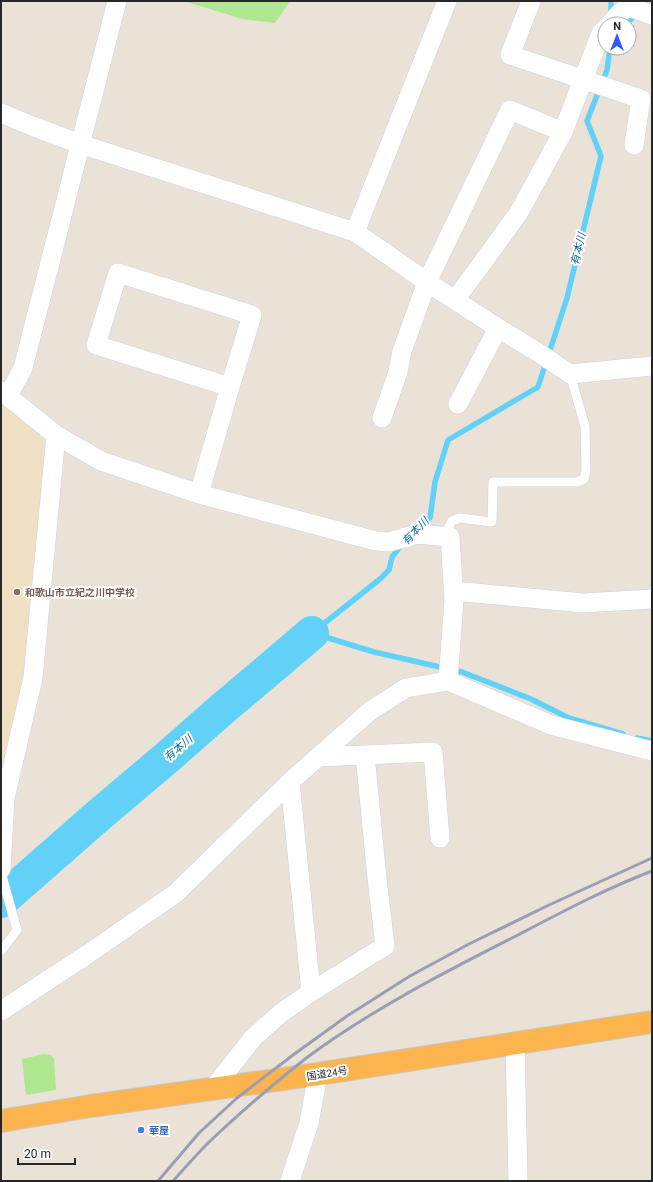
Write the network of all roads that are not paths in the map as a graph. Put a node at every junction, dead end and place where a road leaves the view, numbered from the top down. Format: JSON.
{"nodes":[{"id":1,"x":116,"y":1,"type":"edge"},
{"id":2,"x":447,"y":1,"type":"edge"},
{"id":3,"x":531,"y":1,"type":"edge"},
{"id":4,"x":626,"y":15,"type":"edge"},
{"id":5,"x":595,"y":83,"type":"junction"},
{"id":6,"x":647,"y":100,"type":"edge"},
{"id":7,"x":1,"y":113,"type":"edge"},
{"id":8,"x":563,"y":132,"type":"junction"},
{"id":9,"x":80,"y":144,"type":"junction"},
{"id":10,"x":634,"y":145,"type":"dead end"},
{"id":11,"x":355,"y":232,"type":"junction"},
{"id":12,"x":427,"y":282,"type":"junction"},
{"id":13,"x":455,"y":300,"type":"junction"},
{"id":14,"x":498,"y":328,"type":"junction"},
{"id":15,"x":555,"y":363,"type":"junction"},
{"id":16,"x":652,"y":366,"type":"edge"},
{"id":17,"x":230,"y":387,"type":"junction"},
{"id":18,"x":5,"y":394,"type":"edge"},
{"id":19,"x":458,"y":404,"type":"dead end"},
{"id":20,"x":382,"y":418,"type":"dead end"},
{"id":21,"x":56,"y":435,"type":"junction"},
{"id":22,"x":199,"y":494,"type":"junction"},
{"id":23,"x":450,"y":537,"type":"junction"},
{"id":24,"x":453,"y":591,"type":"junction"},
{"id":25,"x":652,"y":599,"type":"edge"},
{"id":26,"x":448,"y":680,"type":"junction"},
{"id":27,"x":652,"y":751,"type":"edge"},
{"id":28,"x":365,"y":755,"type":"junction"},
{"id":29,"x":318,"y":757,"type":"junction"},
{"id":30,"x":290,"y":782,"type":"junction"},
{"id":31,"x":440,"y":838,"type":"dead end"},
{"id":32,"x":1,"y":869,"type":"edge"},
{"id":33,"x":1,"y":873,"type":"edge"},
{"id":34,"x":1,"y":951,"type":"edge"},
{"id":35,"x":311,"y":992,"type":"junction"},
{"id":36,"x":1,"y":1011,"type":"edge"},
{"id":37,"x":652,"y":1022,"type":"edge"},
{"id":38,"x":515,"y":1043,"type":"junction"},
{"id":39,"x":318,"y":1074,"type":"junction"},
{"id":40,"x":212,"y":1090,"type":"junction"},
{"id":41,"x":1,"y":1121,"type":"edge"},
{"id":42,"x":290,"y":1181,"type":"edge"},
{"id":43,"x":518,"y":1181,"type":"edge"}],
"edges":[{"from":1,"to":9,"type":"street"},
{"from":2,"to":11,"type":"street"},
{"from":3,"to":5,"type":"street"},
{"from":4,"to":5,"type":"street"},
{"from":5,"to":6,"type":"street"},
{"from":5,"to":8,"type":"street"},
{"from":6,"to":10,"type":"street"},
{"from":7,"to":9,"type":"street"},
{"from":8,"to":12,"type":"street"},
{"from":8,"to":13,"type":"street"},
{"from":9,"to":11,"type":"street"},
{"from":9,"to":18,"type":"street"},
{"from":11,"to":12,"type":"street"},
{"from":12,"to":13,"type":"street"},
{"from":12,"to":20,"type":"street"},
{"from":13,"to":14,"type":"street"},
{"from":14,"to":15,"type":"street"},
{"from":14,"to":19,"type":"street"},
{"from":15,"to":16,"type":"street"},
{"from":15,"to":23,"type":"lane"},
{"from":17,"to":17,"type":"street"},
{"from":17,"to":22,"type":"street"},
{"from":18,"to":21,"type":"street"},
{"from":21,"to":22,"type":"street"},
{"from":21,"to":32,"type":"street"},
{"from":22,"to":23,"type":"street"},
{"from":23,"to":24,"type":"street"},
{"from":24,"to":25,"type":"street"},
{"from":24,"to":26,"type":"street"},
{"from":26,"to":27,"type":"street"},
{"from":26,"to":29,"type":"street"},
{"from":28,"to":29,"type":"street"},
{"from":28,"to":31,"type":"street"},
{"from":28,"to":35,"type":"street"},
{"from":29,"to":30,"type":"street"},
{"from":30,"to":35,"type":"street"},
{"from":30,"to":36,"type":"street"},
{"from":33,"to":34,"type":"lane"},
{"from":35,"to":40,"type":"street"},
{"from":37,"to":38,"type":"highway","name":"国道24号"},
{"from":38,"to":39,"type":"highway","name":"国道24号"},
{"from":38,"to":43,"type":"street"},
{"from":39,"to":40,"type":"highway","name":"国道24号"},
{"from":39,"to":42,"type":"street"},
{"from":40,"to":41,"type":"highway","name":"国道24号"}]}
